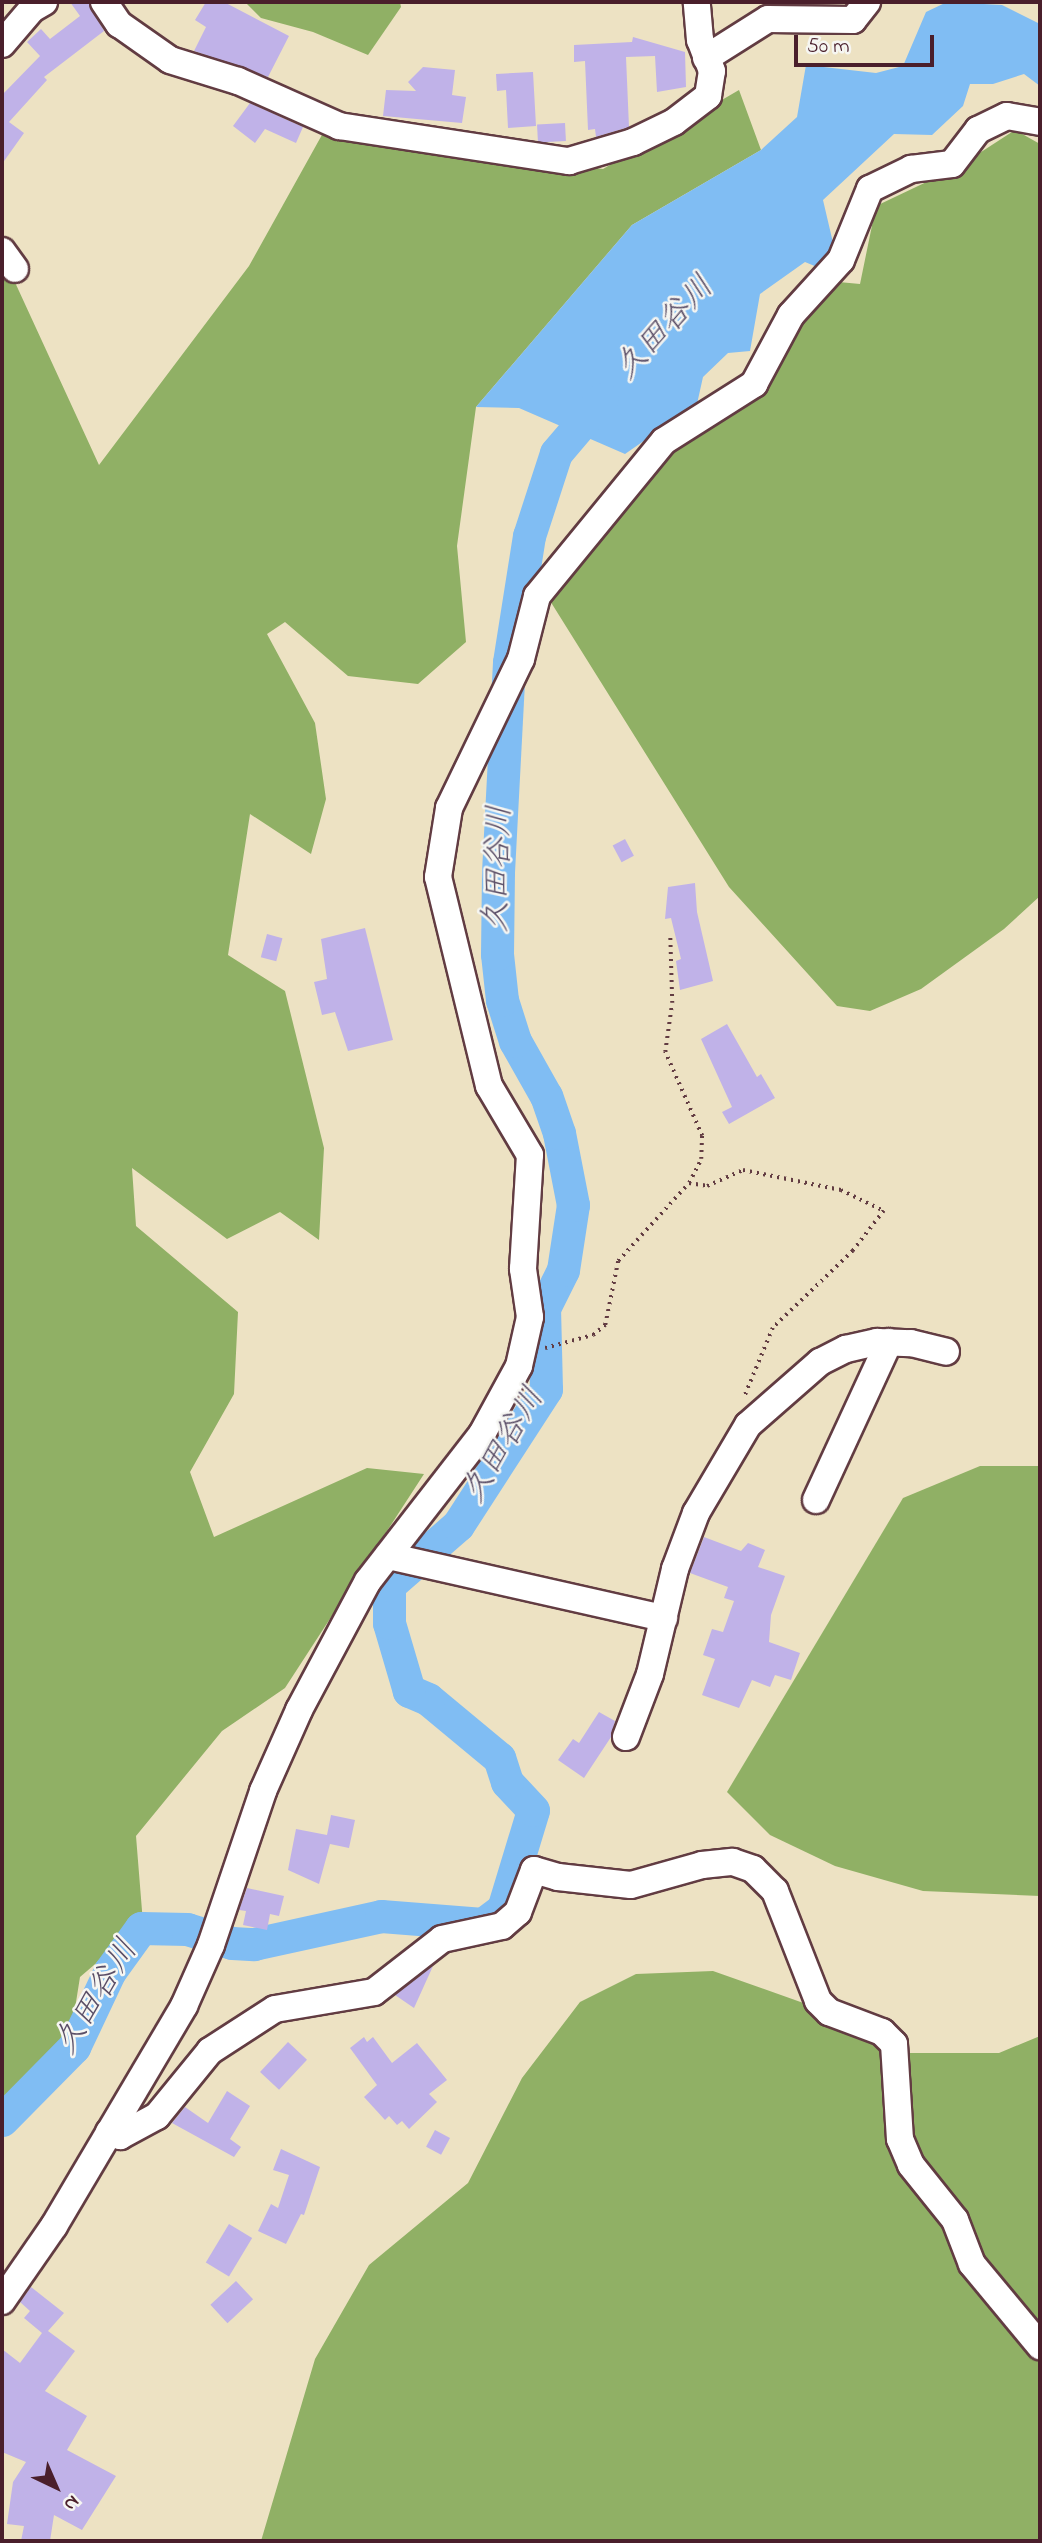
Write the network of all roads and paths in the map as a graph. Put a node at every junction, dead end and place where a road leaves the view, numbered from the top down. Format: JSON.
{"nodes":[{"id":1,"x":44,"y":2,"type":"edge"},
{"id":2,"x":104,"y":2,"type":"edge"},
{"id":3,"x":696,"y":2,"type":"edge"},
{"id":4,"x":867,"y":2,"type":"edge"},
{"id":5,"x":2,"y":44,"type":"edge"},
{"id":6,"x":706,"y":58,"type":"junction"},
{"id":7,"x":1040,"y":122,"type":"edge"},
{"id":8,"x":670,"y":936,"type":"dead end"},
{"id":9,"x":689,"y":1183,"type":"junction"},
{"id":10,"x":889,"y":1342,"type":"junction"},
{"id":11,"x":539,"y":1351,"type":"dead end"},
{"id":12,"x":946,"y":1352,"type":"dead end"},
{"id":13,"x":748,"y":1425,"type":"junction"},
{"id":14,"x":816,"y":1500,"type":"dead end"},
{"id":15,"x":396,"y":1559,"type":"junction"},
{"id":16,"x":664,"y":1618,"type":"junction"},
{"id":17,"x":626,"y":1737,"type":"dead end"},
{"id":18,"x":109,"y":2132,"type":"junction"},
{"id":19,"x":2,"y":2301,"type":"edge"},
{"id":20,"x":1040,"y":2347,"type":"edge"}],
"edges":[{"from":1,"to":5,"type":"street"},
{"from":2,"to":6,"type":"street"},
{"from":3,"to":6,"type":"street"},
{"from":4,"to":6,"type":"street"},
{"from":7,"to":15,"type":"street"},
{"from":8,"to":9,"type":"path"},
{"from":9,"to":11,"type":"path"},
{"from":9,"to":13,"type":"path"},
{"from":10,"to":12,"type":"street"},
{"from":10,"to":13,"type":"street"},
{"from":10,"to":14,"type":"street"},
{"from":13,"to":16,"type":"street"},
{"from":15,"to":16,"type":"street"},
{"from":15,"to":18,"type":"street"},
{"from":16,"to":17,"type":"street"},
{"from":18,"to":19,"type":"street"},
{"from":18,"to":20,"type":"street"}]}
